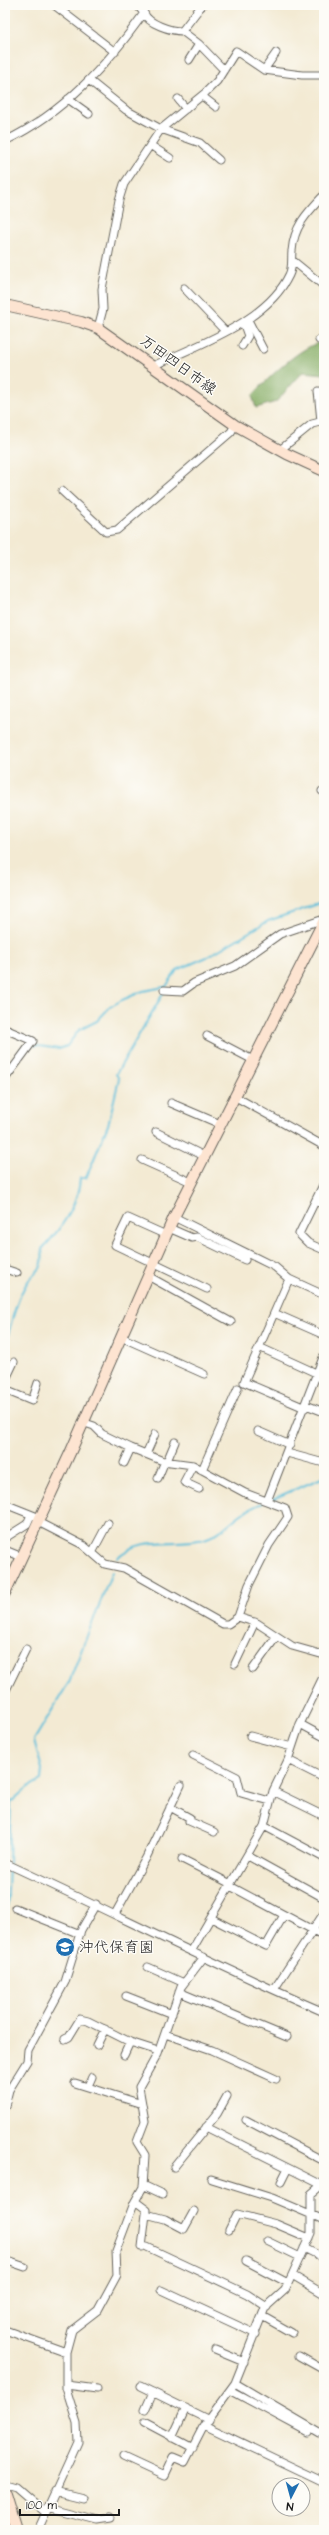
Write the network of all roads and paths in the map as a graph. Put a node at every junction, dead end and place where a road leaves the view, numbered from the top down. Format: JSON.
{"nodes":[{"id":1,"x":54,"y":5,"type":"edge"},
{"id":2,"x":137,"y":5,"type":"edge"},
{"id":3,"x":202,"y":5,"type":"edge"},
{"id":4,"x":144,"y":13,"type":"junction"},
{"id":5,"x":182,"y":31,"type":"junction"},
{"id":6,"x":199,"y":44,"type":"junction"},
{"id":7,"x":116,"y":52,"type":"junction"},
{"id":8,"x":276,"y":53,"type":"dead end"},
{"id":9,"x":189,"y":60,"type":"dead end"},
{"id":10,"x":224,"y":70,"type":"junction"},
{"id":11,"x":264,"y":70,"type":"junction"},
{"id":12,"x":324,"y":75,"type":"edge"},
{"id":13,"x":90,"y":81,"type":"junction"},
{"id":14,"x":202,"y":96,"type":"junction"},
{"id":15,"x":68,"y":99,"type":"junction"},
{"id":16,"x":178,"y":99,"type":"dead end"},
{"id":17,"x":216,"y":107,"type":"dead end"},
{"id":18,"x":186,"y":109,"type":"junction"},
{"id":19,"x":88,"y":114,"type":"dead end"},
{"id":20,"x":161,"y":129,"type":"junction"},
{"id":21,"x":5,"y":141,"type":"edge"},
{"id":22,"x":150,"y":145,"type":"junction"},
{"id":23,"x":170,"y":158,"type":"dead end"},
{"id":24,"x":219,"y":160,"type":"dead end"},
{"id":25,"x":324,"y":195,"type":"edge"},
{"id":26,"x":292,"y":260,"type":"junction"},
{"id":27,"x":324,"y":286,"type":"edge"},
{"id":28,"x":184,"y":288,"type":"dead end"},
{"id":29,"x":5,"y":306,"type":"edge"},
{"id":30,"x":246,"y":321,"type":"junction"},
{"id":31,"x":98,"y":328,"type":"junction"},
{"id":32,"x":225,"y":331,"type":"junction"},
{"id":33,"x":242,"y":346,"type":"dead end"},
{"id":34,"x":264,"y":349,"type":"dead end"},
{"id":35,"x":152,"y":366,"type":"junction"},
{"id":36,"x":318,"y":391,"type":"dead end"},
{"id":37,"x":323,"y":421,"type":"edge"},
{"id":38,"x":235,"y":425,"type":"junction"},
{"id":39,"x":280,"y":450,"type":"junction"},
{"id":40,"x":324,"y":471,"type":"edge"},
{"id":41,"x":62,"y":492,"type":"dead end"},
{"id":42,"x":324,"y":920,"type":"edge"},
{"id":43,"x":164,"y":990,"type":"dead end"},
{"id":44,"x":5,"y":1029,"type":"edge"},
{"id":45,"x":207,"y":1036,"type":"dead end"},
{"id":46,"x":253,"y":1060,"type":"junction"},
{"id":47,"x":5,"y":1079,"type":"edge"},
{"id":48,"x":234,"y":1096,"type":"junction"},
{"id":49,"x":172,"y":1103,"type":"dead end"},
{"id":50,"x":220,"y":1124,"type":"junction"},
{"id":51,"x":156,"y":1132,"type":"dead end"},
{"id":52,"x":324,"y":1146,"type":"edge"},
{"id":53,"x":204,"y":1156,"type":"junction"},
{"id":54,"x":142,"y":1160,"type":"dead end"},
{"id":55,"x":191,"y":1182,"type":"junction"},
{"id":56,"x":324,"y":1183,"type":"edge"},
{"id":57,"x":316,"y":1201,"type":"junction"},
{"id":58,"x":324,"y":1204,"type":"edge"},
{"id":59,"x":174,"y":1217,"type":"junction"},
{"id":60,"x":167,"y":1232,"type":"junction"},
{"id":61,"x":324,"y":1250,"type":"edge"},
{"id":62,"x":245,"y":1260,"type":"dead end"},
{"id":63,"x":154,"y":1263,"type":"junction"},
{"id":64,"x":5,"y":1268,"type":"edge"},
{"id":65,"x":17,"y":1273,"type":"dead end"},
{"id":66,"x":148,"y":1276,"type":"junction"},
{"id":67,"x":289,"y":1279,"type":"junction"},
{"id":68,"x":206,"y":1289,"type":"dead end"},
{"id":69,"x":324,"y":1295,"type":"edge"},
{"id":70,"x":274,"y":1313,"type":"junction"},
{"id":71,"x":231,"y":1322,"type":"dead end"},
{"id":72,"x":324,"y":1335,"type":"edge"},
{"id":73,"x":122,"y":1338,"type":"junction"},
{"id":74,"x":259,"y":1348,"type":"junction"},
{"id":75,"x":324,"y":1355,"type":"edge"},
{"id":76,"x":14,"y":1362,"type":"dead end"},
{"id":77,"x":316,"y":1373,"type":"junction"},
{"id":78,"x":204,"y":1374,"type":"dead end"},
{"id":79,"x":5,"y":1381,"type":"edge"},
{"id":80,"x":38,"y":1383,"type":"dead end"},
{"id":81,"x":238,"y":1388,"type":"dead end"},
{"id":82,"x":5,"y":1390,"type":"edge"},
{"id":83,"x":305,"y":1406,"type":"junction"},
{"id":84,"x":324,"y":1412,"type":"edge"},
{"id":85,"x":82,"y":1422,"type":"junction"},
{"id":86,"x":258,"y":1431,"type":"dead end"},
{"id":87,"x":155,"y":1434,"type":"dead end"},
{"id":88,"x":174,"y":1442,"type":"dead end"},
{"id":89,"x":290,"y":1445,"type":"junction"},
{"id":90,"x":131,"y":1448,"type":"junction"},
{"id":91,"x":286,"y":1453,"type":"junction"},
{"id":92,"x":146,"y":1454,"type":"junction"},
{"id":93,"x":166,"y":1461,"type":"junction"},
{"id":94,"x":124,"y":1463,"type":"dead end"},
{"id":95,"x":324,"y":1463,"type":"edge"},
{"id":96,"x":193,"y":1465,"type":"junction"},
{"id":97,"x":202,"y":1470,"type":"junction"},
{"id":98,"x":158,"y":1478,"type":"dead end"},
{"id":99,"x":199,"y":1489,"type":"dead end"},
{"id":100,"x":266,"y":1501,"type":"junction"},
{"id":101,"x":5,"y":1504,"type":"edge"},
{"id":102,"x":37,"y":1518,"type":"junction"},
{"id":103,"x":108,"y":1523,"type":"dead end"},
{"id":104,"x":5,"y":1538,"type":"edge"},
{"id":105,"x":5,"y":1550,"type":"edge"},
{"id":106,"x":92,"y":1553,"type":"junction"},
{"id":107,"x":22,"y":1557,"type":"junction"},
{"id":108,"x":5,"y":1593,"type":"edge"},
{"id":109,"x":238,"y":1617,"type":"junction"},
{"id":110,"x":256,"y":1622,"type":"junction"},
{"id":111,"x":276,"y":1637,"type":"junction"},
{"id":112,"x":26,"y":1649,"type":"dead end"},
{"id":113,"x":324,"y":1655,"type":"edge"},
{"id":114,"x":235,"y":1664,"type":"dead end"},
{"id":115,"x":253,"y":1669,"type":"dead end"},
{"id":116,"x":324,"y":1675,"type":"edge"},
{"id":117,"x":317,"y":1690,"type":"junction"},
{"id":118,"x":5,"y":1692,"type":"edge"},
{"id":119,"x":324,"y":1694,"type":"edge"},
{"id":120,"x":300,"y":1724,"type":"junction"},
{"id":121,"x":250,"y":1736,"type":"dead end"},
{"id":122,"x":324,"y":1737,"type":"edge"},
{"id":123,"x":292,"y":1747,"type":"junction"},
{"id":124,"x":193,"y":1755,"type":"dead end"},
{"id":125,"x":288,"y":1760,"type":"junction"},
{"id":126,"x":324,"y":1778,"type":"edge"},
{"id":127,"x":181,"y":1785,"type":"dead end"},
{"id":128,"x":273,"y":1791,"type":"junction"},
{"id":129,"x":270,"y":1801,"type":"junction"},
{"id":130,"x":170,"y":1808,"type":"junction"},
{"id":131,"x":324,"y":1816,"type":"edge"},
{"id":132,"x":264,"y":1826,"type":"junction"},
{"id":133,"x":214,"y":1832,"type":"dead end"},
{"id":134,"x":248,"y":1856,"type":"junction"},
{"id":135,"x":324,"y":1858,"type":"edge"},
{"id":136,"x":182,"y":1859,"type":"dead end"},
{"id":137,"x":5,"y":1863,"type":"edge"},
{"id":138,"x":230,"y":1885,"type":"junction"},
{"id":139,"x":324,"y":1898,"type":"edge"},
{"id":140,"x":96,"y":1904,"type":"junction"},
{"id":141,"x":15,"y":1908,"type":"dead end"},
{"id":142,"x":324,"y":1913,"type":"edge"},
{"id":143,"x":116,"y":1914,"type":"junction"},
{"id":144,"x":284,"y":1915,"type":"junction"},
{"id":145,"x":211,"y":1918,"type":"junction"},
{"id":146,"x":313,"y":1930,"type":"junction"},
{"id":147,"x":80,"y":1934,"type":"junction"},
{"id":148,"x":324,"y":1936,"type":"edge"},
{"id":149,"x":192,"y":1950,"type":"junction"},
{"id":150,"x":204,"y":1957,"type":"junction"},
{"id":151,"x":148,"y":1967,"type":"dead end"},
{"id":152,"x":184,"y":1983,"type":"junction"},
{"id":153,"x":275,"y":1988,"type":"junction"},
{"id":154,"x":179,"y":1992,"type":"junction"},
{"id":155,"x":126,"y":1996,"type":"dead end"},
{"id":156,"x":324,"y":2012,"type":"edge"},
{"id":157,"x":172,"y":2014,"type":"junction"},
{"id":158,"x":105,"y":2029,"type":"junction"},
{"id":159,"x":164,"y":2034,"type":"junction"},
{"id":160,"x":287,"y":2037,"type":"dead end"},
{"id":161,"x":64,"y":2039,"type":"dead end"},
{"id":162,"x":130,"y":2042,"type":"junction"},
{"id":163,"x":97,"y":2045,"type":"dead end"},
{"id":164,"x":158,"y":2051,"type":"junction"},
{"id":165,"x":124,"y":2055,"type":"dead end"},
{"id":166,"x":92,"y":2077,"type":"dead end"},
{"id":167,"x":276,"y":2079,"type":"dead end"},
{"id":168,"x":75,"y":2083,"type":"dead end"},
{"id":169,"x":88,"y":2086,"type":"junction"},
{"id":170,"x":226,"y":2101,"type":"dead end"},
{"id":171,"x":142,"y":2104,"type":"junction"},
{"id":172,"x":5,"y":2106,"type":"edge"},
{"id":173,"x":246,"y":2120,"type":"dead end"},
{"id":174,"x":206,"y":2127,"type":"junction"},
{"id":175,"x":324,"y":2162,"type":"edge"},
{"id":176,"x":174,"y":2167,"type":"dead end"},
{"id":177,"x":288,"y":2168,"type":"junction"},
{"id":178,"x":211,"y":2179,"type":"dead end"},
{"id":179,"x":281,"y":2182,"type":"dead end"},
{"id":180,"x":323,"y":2184,"type":"edge"},
{"id":181,"x":143,"y":2185,"type":"junction"},
{"id":182,"x":162,"y":2194,"type":"dead end"},
{"id":183,"x":135,"y":2200,"type":"junction"},
{"id":184,"x":194,"y":2211,"type":"dead end"},
{"id":185,"x":310,"y":2213,"type":"junction"},
{"id":186,"x":146,"y":2214,"type":"junction"},
{"id":187,"x":324,"y":2220,"type":"edge"},
{"id":188,"x":229,"y":2230,"type":"dead end"},
{"id":189,"x":309,"y":2238,"type":"junction"},
{"id":190,"x":267,"y":2241,"type":"dead end"},
{"id":191,"x":304,"y":2248,"type":"junction"},
{"id":192,"x":300,"y":2257,"type":"junction"},
{"id":193,"x":324,"y":2258,"type":"edge"},
{"id":194,"x":5,"y":2260,"type":"edge"},
{"id":195,"x":246,"y":2260,"type":"dead end"},
{"id":196,"x":24,"y":2267,"type":"dead end"},
{"id":197,"x":292,"y":2275,"type":"junction"},
{"id":198,"x":288,"y":2283,"type":"junction"},
{"id":199,"x":161,"y":2290,"type":"dead end"},
{"id":200,"x":324,"y":2294,"type":"edge"},
{"id":201,"x":267,"y":2307,"type":"junction"},
{"id":202,"x":262,"y":2316,"type":"junction"},
{"id":203,"x":5,"y":2330,"type":"edge"},
{"id":204,"x":292,"y":2333,"type":"dead end"},
{"id":205,"x":256,"y":2334,"type":"junction"},
{"id":206,"x":215,"y":2350,"type":"dead end"},
{"id":207,"x":66,"y":2352,"type":"junction"},
{"id":208,"x":299,"y":2356,"type":"dead end"},
{"id":209,"x":244,"y":2362,"type":"junction"},
{"id":210,"x":324,"y":2370,"type":"edge"},
{"id":211,"x":235,"y":2384,"type":"junction"},
{"id":212,"x":66,"y":2386,"type":"junction"},
{"id":213,"x":140,"y":2386,"type":"dead end"},
{"id":214,"x":98,"y":2389,"type":"dead end"},
{"id":215,"x":230,"y":2390,"type":"junction"},
{"id":216,"x":152,"y":2392,"type":"junction"},
{"id":217,"x":186,"y":2408,"type":"junction"},
{"id":218,"x":145,"y":2410,"type":"dead end"},
{"id":219,"x":144,"y":2422,"type":"dead end"},
{"id":220,"x":207,"y":2422,"type":"junction"},
{"id":221,"x":308,"y":2432,"type":"dead end"},
{"id":222,"x":320,"y":2433,"type":"dead end"},
{"id":223,"x":172,"y":2438,"type":"junction"},
{"id":224,"x":192,"y":2448,"type":"junction"},
{"id":225,"x":124,"y":2457,"type":"dead end"},
{"id":226,"x":324,"y":2482,"type":"edge"},
{"id":227,"x":5,"y":2484,"type":"edge"},
{"id":228,"x":54,"y":2492,"type":"junction"},
{"id":229,"x":5,"y":2494,"type":"edge"},
{"id":230,"x":83,"y":2498,"type":"dead end"},
{"id":231,"x":46,"y":2510,"type":"junction"},
{"id":232,"x":110,"y":2518,"type":"dead end"},
{"id":233,"x":16,"y":2530,"type":"edge"},
{"id":234,"x":38,"y":2530,"type":"edge"}],
"edges":[{"from":1,"to":7,"type":"street"},
{"from":2,"to":4,"type":"street"},
{"from":3,"to":5,"type":"street"},
{"from":4,"to":5,"type":"street"},
{"from":4,"to":7,"type":"street"},
{"from":5,"to":6,"type":"street"},
{"from":6,"to":9,"type":"street"},
{"from":6,"to":10,"type":"street"},
{"from":7,"to":13,"type":"street"},
{"from":8,"to":11,"type":"street"},
{"from":10,"to":11,"type":"street"},
{"from":10,"to":14,"type":"street"},
{"from":11,"to":12,"type":"street"},
{"from":13,"to":15,"type":"street"},
{"from":13,"to":20,"type":"street"},
{"from":14,"to":17,"type":"street"},
{"from":14,"to":18,"type":"street"},
{"from":15,"to":19,"type":"street"},
{"from":15,"to":21,"type":"street"},
{"from":16,"to":18,"type":"street"},
{"from":18,"to":20,"type":"street"},
{"from":20,"to":22,"type":"street"},
{"from":20,"to":24,"type":"street"},
{"from":22,"to":23,"type":"street"},
{"from":22,"to":31,"type":"street"},
{"from":25,"to":26,"type":"street"},
{"from":26,"to":27,"type":"street"},
{"from":26,"to":30,"type":"street"},
{"from":28,"to":32,"type":"street"},
{"from":29,"to":31,"type":"street","name":"万田四日市線"},
{"from":30,"to":32,"type":"street"},
{"from":30,"to":33,"type":"street"},
{"from":30,"to":34,"type":"street"},
{"from":31,"to":35,"type":"street","name":"万田四日市線"},
{"from":32,"to":35,"type":"street"},
{"from":35,"to":38,"type":"street","name":"万田四日市線"},
{"from":36,"to":37,"type":"street"},
{"from":37,"to":39,"type":"street"},
{"from":38,"to":39,"type":"street","name":"万田四日市線"},
{"from":38,"to":41,"type":"street"},
{"from":39,"to":40,"type":"street","name":"万田四日市線"},
{"from":42,"to":43,"type":"street"},
{"from":42,"to":46,"type":"street"},
{"from":44,"to":47,"type":"street"},
{"from":45,"to":46,"type":"street"},
{"from":46,"to":48,"type":"street"},
{"from":48,"to":50,"type":"street"},
{"from":48,"to":52,"type":"street"},
{"from":49,"to":50,"type":"street"},
{"from":50,"to":53,"type":"street"},
{"from":51,"to":53,"type":"street"},
{"from":53,"to":55,"type":"street"},
{"from":54,"to":55,"type":"street"},
{"from":55,"to":59,"type":"street"},
{"from":56,"to":57,"type":"street"},
{"from":57,"to":58,"type":"street"},
{"from":57,"to":61,"type":"street"},
{"from":59,"to":60,"type":"street"},
{"from":59,"to":67,"type":"street"},
{"from":60,"to":62,"type":"street"},
{"from":60,"to":63,"type":"street"},
{"from":60,"to":63,"type":"street"},
{"from":63,"to":66,"type":"street"},
{"from":63,"to":68,"type":"street"},
{"from":64,"to":65,"type":"street"},
{"from":66,"to":71,"type":"street"},
{"from":66,"to":73,"type":"street"},
{"from":67,"to":69,"type":"street"},
{"from":67,"to":70,"type":"street"},
{"from":70,"to":72,"type":"street"},
{"from":70,"to":74,"type":"street"},
{"from":73,"to":78,"type":"street"},
{"from":73,"to":85,"type":"street"},
{"from":74,"to":77,"type":"street"},
{"from":74,"to":83,"type":"street"},
{"from":75,"to":77,"type":"street"},
{"from":76,"to":79,"type":"street"},
{"from":77,"to":83,"type":"street"},
{"from":80,"to":82,"type":"street"},
{"from":81,"to":97,"type":"street"},
{"from":83,"to":84,"type":"street"},
{"from":83,"to":89,"type":"street"},
{"from":85,"to":90,"type":"street"},
{"from":85,"to":102,"type":"street"},
{"from":86,"to":89,"type":"street"},
{"from":87,"to":92,"type":"street"},
{"from":88,"to":93,"type":"street"},
{"from":89,"to":91,"type":"street"},
{"from":90,"to":92,"type":"street"},
{"from":90,"to":94,"type":"street"},
{"from":91,"to":95,"type":"street"},
{"from":91,"to":100,"type":"street"},
{"from":92,"to":93,"type":"street"},
{"from":93,"to":96,"type":"street"},
{"from":93,"to":98,"type":"street"},
{"from":96,"to":97,"type":"street"},
{"from":96,"to":99,"type":"street"},
{"from":97,"to":100,"type":"street"},
{"from":100,"to":109,"type":"street"},
{"from":101,"to":102,"type":"street"},
{"from":102,"to":104,"type":"street"},
{"from":102,"to":106,"type":"street"},
{"from":102,"to":107,"type":"street"},
{"from":103,"to":106,"type":"street"},
{"from":105,"to":107,"type":"street"},
{"from":106,"to":109,"type":"street"},
{"from":107,"to":108,"type":"street"},
{"from":109,"to":110,"type":"street"},
{"from":110,"to":111,"type":"street"},
{"from":110,"to":114,"type":"street"},
{"from":111,"to":113,"type":"street"},
{"from":111,"to":115,"type":"street"},
{"from":112,"to":118,"type":"street"},
{"from":116,"to":117,"type":"street"},
{"from":117,"to":119,"type":"street"},
{"from":117,"to":120,"type":"street"},
{"from":120,"to":122,"type":"street"},
{"from":120,"to":123,"type":"street"},
{"from":121,"to":123,"type":"street"},
{"from":123,"to":125,"type":"street"},
{"from":124,"to":129,"type":"street"},
{"from":125,"to":126,"type":"street"},
{"from":125,"to":128,"type":"street"},
{"from":127,"to":130,"type":"street"},
{"from":128,"to":129,"type":"street"},
{"from":128,"to":131,"type":"street"},
{"from":129,"to":132,"type":"street"},
{"from":130,"to":133,"type":"street"},
{"from":130,"to":143,"type":"street"},
{"from":132,"to":134,"type":"street"},
{"from":132,"to":135,"type":"street"},
{"from":134,"to":138,"type":"street"},
{"from":134,"to":139,"type":"street"},
{"from":136,"to":138,"type":"street"},
{"from":137,"to":140,"type":"street"},
{"from":138,"to":144,"type":"street"},
{"from":138,"to":145,"type":"street"},
{"from":140,"to":143,"type":"street"},
{"from":140,"to":147,"type":"street"},
{"from":141,"to":147,"type":"street"},
{"from":142,"to":146,"type":"street"},
{"from":143,"to":149,"type":"street"},
{"from":144,"to":145,"type":"street"},
{"from":144,"to":146,"type":"street"},
{"from":145,"to":149,"type":"street"},
{"from":146,"to":148,"type":"street"},
{"from":146,"to":153,"type":"street"},
{"from":147,"to":172,"type":"street"},
{"from":149,"to":150,"type":"street"},
{"from":150,"to":152,"type":"street"},
{"from":150,"to":153,"type":"street"},
{"from":151,"to":152,"type":"street"},
{"from":152,"to":154,"type":"street"},
{"from":153,"to":156,"type":"street"},
{"from":154,"to":157,"type":"street"},
{"from":154,"to":160,"type":"street"},
{"from":155,"to":157,"type":"street"},
{"from":157,"to":159,"type":"street"},
{"from":158,"to":161,"type":"street"},
{"from":158,"to":162,"type":"street"},
{"from":158,"to":163,"type":"street"},
{"from":159,"to":164,"type":"street"},
{"from":159,"to":167,"type":"street"},
{"from":162,"to":164,"type":"street"},
{"from":162,"to":165,"type":"street"},
{"from":164,"to":171,"type":"street"},
{"from":166,"to":169,"type":"street"},
{"from":168,"to":169,"type":"street"},
{"from":169,"to":171,"type":"street"},
{"from":170,"to":174,"type":"street"},
{"from":171,"to":181,"type":"street"},
{"from":173,"to":175,"type":"street"},
{"from":174,"to":176,"type":"street"},
{"from":174,"to":177,"type":"street"},
{"from":177,"to":179,"type":"street"},
{"from":177,"to":180,"type":"street"},
{"from":178,"to":185,"type":"street"},
{"from":180,"to":185,"type":"street"},
{"from":181,"to":182,"type":"street"},
{"from":181,"to":183,"type":"street"},
{"from":183,"to":186,"type":"street"},
{"from":183,"to":207,"type":"street"},
{"from":184,"to":186,"type":"street"},
{"from":185,"to":187,"type":"street"},
{"from":185,"to":189,"type":"street"},
{"from":186,"to":201,"type":"street"},
{"from":188,"to":189,"type":"street"},
{"from":189,"to":191,"type":"street"},
{"from":190,"to":192,"type":"street"},
{"from":191,"to":192,"type":"street"},
{"from":191,"to":193,"type":"street"},
{"from":192,"to":197,"type":"street"},
{"from":194,"to":196,"type":"street"},
{"from":195,"to":198,"type":"street"},
{"from":197,"to":198,"type":"street"},
{"from":197,"to":200,"type":"street"},
{"from":198,"to":201,"type":"street"},
{"from":199,"to":205,"type":"street"},
{"from":201,"to":202,"type":"street"},
{"from":202,"to":204,"type":"street"},
{"from":202,"to":205,"type":"street"},
{"from":203,"to":207,"type":"street"},
{"from":205,"to":209,"type":"street"},
{"from":206,"to":209,"type":"street"},
{"from":207,"to":212,"type":"street"},
{"from":208,"to":210,"type":"street"},
{"from":209,"to":211,"type":"street"},
{"from":211,"to":215,"type":"street"},
{"from":211,"to":222,"type":"street"},
{"from":212,"to":214,"type":"street"},
{"from":212,"to":228,"type":"street"},
{"from":213,"to":216,"type":"street"},
{"from":215,"to":220,"type":"street"},
{"from":215,"to":221,"type":"street"},
{"from":216,"to":217,"type":"street"},
{"from":216,"to":218,"type":"street"},
{"from":217,"to":220,"type":"street"},
{"from":217,"to":223,"type":"street"},
{"from":219,"to":223,"type":"street"},
{"from":220,"to":224,"type":"street"},
{"from":220,"to":226,"type":"street"},
{"from":223,"to":224,"type":"street"},
{"from":224,"to":225,"type":"street"},
{"from":227,"to":231,"type":"street"},
{"from":228,"to":230,"type":"street"},
{"from":228,"to":231,"type":"street"},
{"from":229,"to":233,"type":"street"},
{"from":231,"to":232,"type":"street"},
{"from":231,"to":234,"type":"street"}]}
